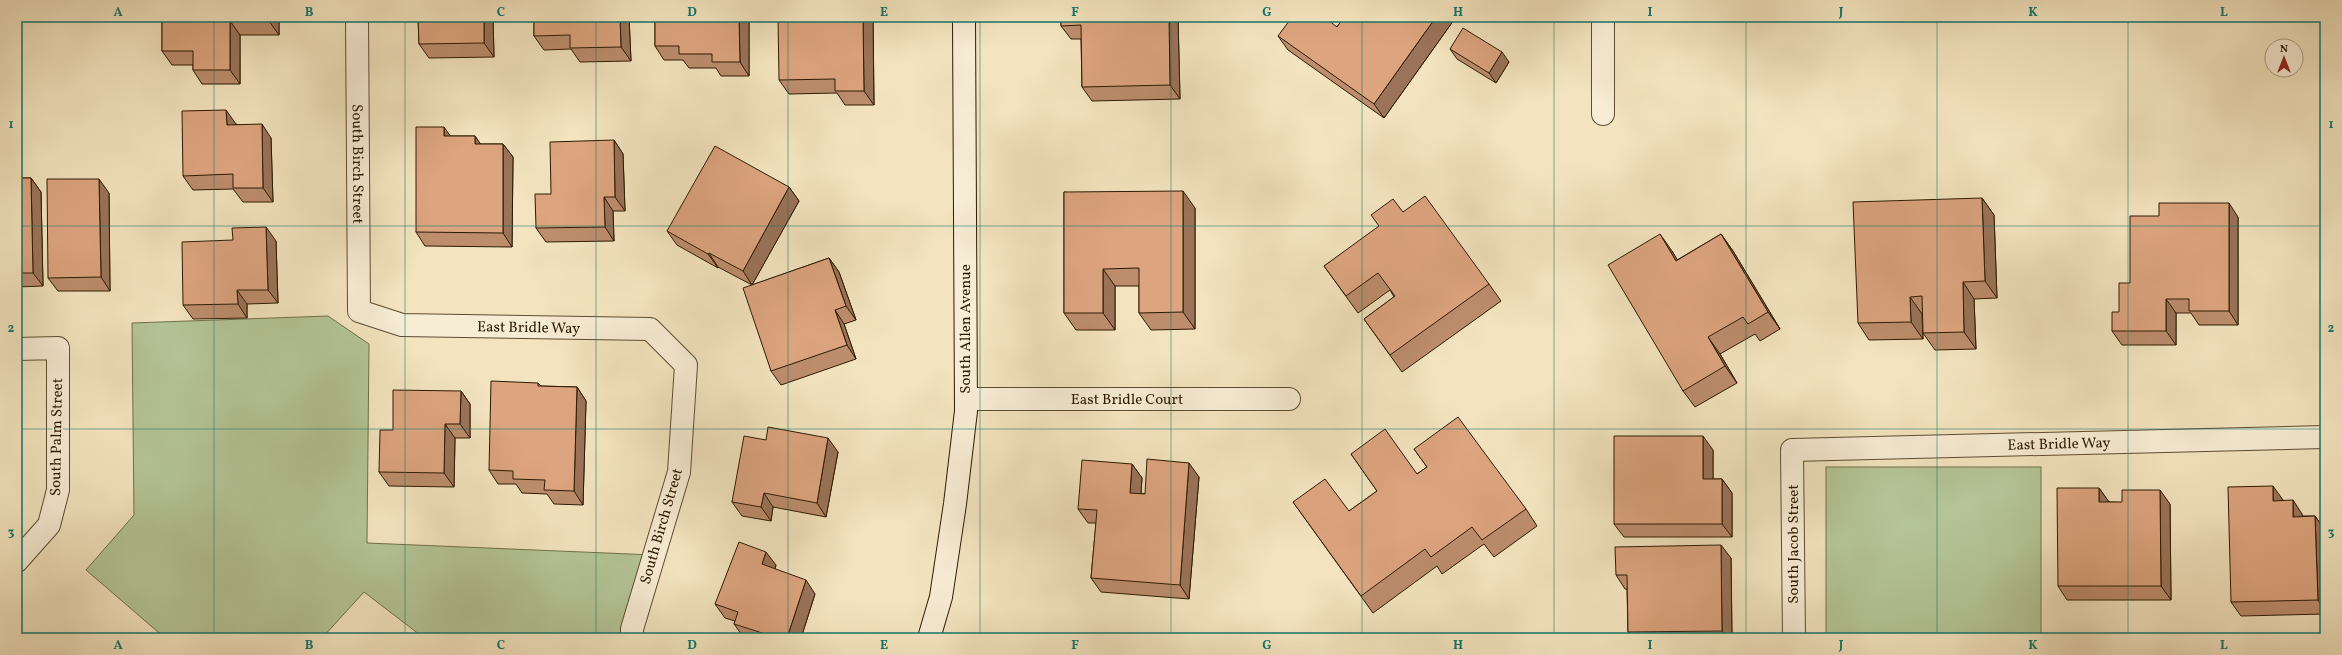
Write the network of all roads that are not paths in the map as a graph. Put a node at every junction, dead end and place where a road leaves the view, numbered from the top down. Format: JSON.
{"nodes":[{"id":1,"x":357,"y":17,"type":"edge"},
{"id":2,"x":964,"y":17,"type":"edge"},
{"id":3,"x":1603,"y":17,"type":"edge"},
{"id":4,"x":1603,"y":114,"type":"dead end"},
{"id":5,"x":359,"y":311,"type":"joint"},
{"id":6,"x":17,"y":349,"type":"edge"},
{"id":7,"x":686,"y":365,"type":"joint"},
{"id":8,"x":966,"y":398,"type":"junction"},
{"id":9,"x":1289,"y":398,"type":"dead end"},
{"id":10,"x":2325,"y":436,"type":"edge"},
{"id":11,"x":1792,"y":450,"type":"joint"},
{"id":12,"x":17,"y":561,"type":"edge"},
{"id":13,"x":632,"y":638,"type":"edge"},
{"id":14,"x":929,"y":638,"type":"edge"},
{"id":15,"x":1794,"y":638,"type":"edge"}],
"edges":[{"from":1,"to":5,"type":"street","name":"South Birch Street"},
{"from":2,"to":8,"type":"street","name":"South Allen Avenue"},
{"from":3,"to":4,"type":"street"},
{"from":5,"to":7,"type":"street","name":"East Bridle Way"},
{"from":6,"to":12,"type":"street","name":"South Palm Street"},
{"from":7,"to":13,"type":"street","name":"South Birch Street"},
{"from":8,"to":9,"type":"street","name":"East Bridle Court"},
{"from":8,"to":14,"type":"street","name":"South Allen Avenue"},
{"from":10,"to":11,"type":"street","name":"East Bridle Way"},
{"from":11,"to":15,"type":"street","name":"South Jacob Street"}]}
